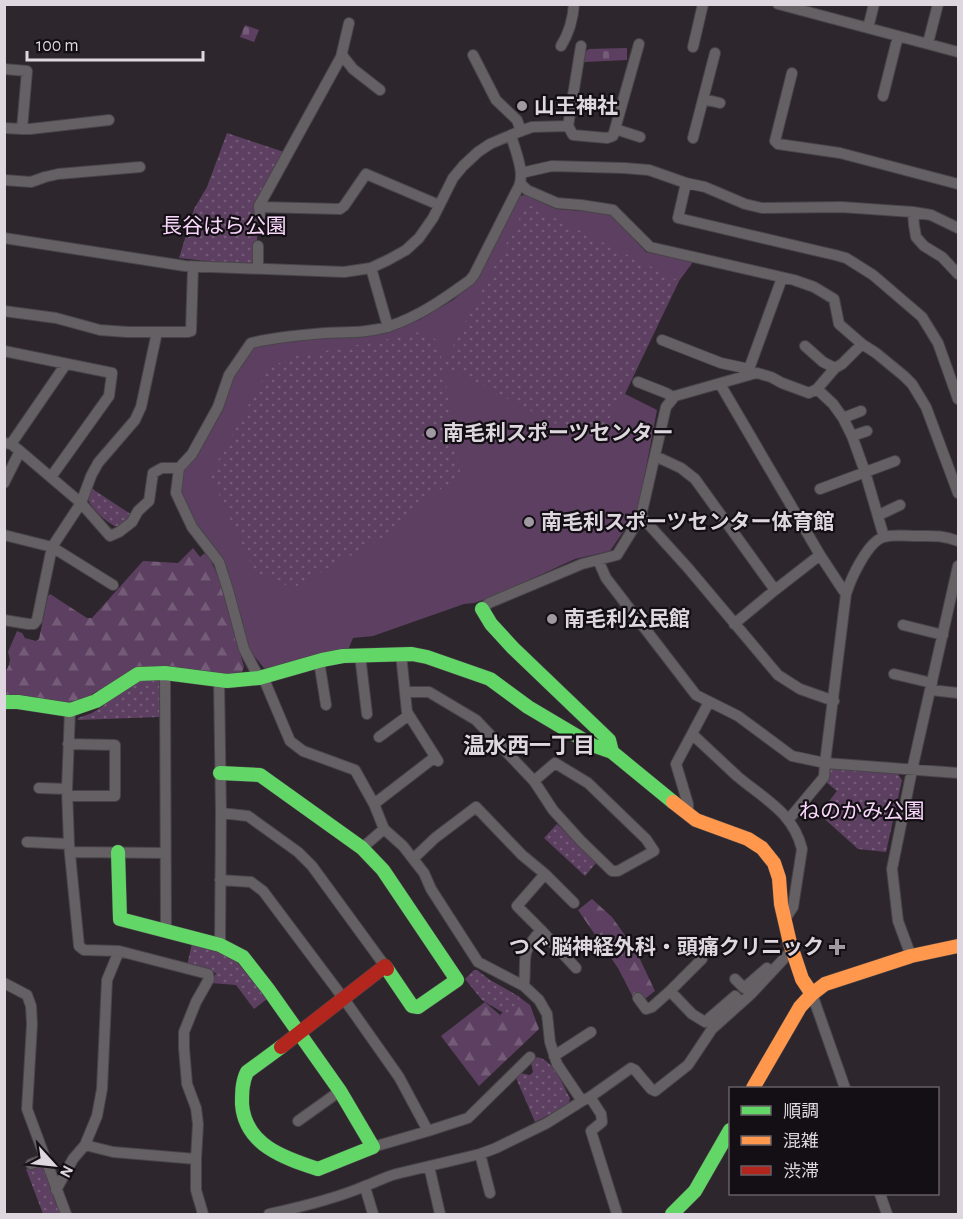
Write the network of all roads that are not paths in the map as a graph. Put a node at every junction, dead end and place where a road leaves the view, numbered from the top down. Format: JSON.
{"nodes":[{"id":1,"x":574,"y":4,"type":"edge"},
{"id":2,"x":703,"y":4,"type":"edge"},
{"id":3,"x":778,"y":4,"type":"edge"},
{"id":4,"x":874,"y":4,"type":"edge"},
{"id":5,"x":938,"y":4,"type":"edge"},
{"id":6,"x":809,"y":8,"type":"edge"},
{"id":7,"x":349,"y":23,"type":"dead end"},
{"id":8,"x":868,"y":28,"type":"junction"},
{"id":9,"x":898,"y":36,"type":"junction"},
{"id":10,"x":928,"y":43,"type":"junction"},
{"id":11,"x":639,"y":44,"type":"dead end"},
{"id":12,"x":561,"y":46,"type":"dead end"},
{"id":13,"x":581,"y":46,"type":"dead end"},
{"id":14,"x":693,"y":47,"type":"dead end"},
{"id":15,"x":958,"y":52,"type":"edge"},
{"id":16,"x":715,"y":53,"type":"dead end"},
{"id":17,"x":342,"y":55,"type":"junction"},
{"id":18,"x":473,"y":55,"type":"dead end"},
{"id":19,"x":4,"y":69,"type":"edge"},
{"id":20,"x":792,"y":73,"type":"dead end"},
{"id":21,"x":380,"y":90,"type":"dead end"},
{"id":22,"x":883,"y":96,"type":"dead end"},
{"id":23,"x":703,"y":99,"type":"junction"},
{"id":24,"x":720,"y":103,"type":"dead end"},
{"id":25,"x":103,"y":118,"type":"dead end"},
{"id":26,"x":568,"y":126,"type":"junction"},
{"id":27,"x":4,"y":128,"type":"edge"},
{"id":28,"x":22,"y":129,"type":"junction"},
{"id":29,"x":615,"y":129,"type":"junction"},
{"id":30,"x":516,"y":133,"type":"junction"},
{"id":31,"x":640,"y":137,"type":"dead end"},
{"id":32,"x":693,"y":138,"type":"dead end"},
{"id":33,"x":135,"y":165,"type":"dead end"},
{"id":34,"x":521,"y":178,"type":"junction"},
{"id":35,"x":4,"y":180,"type":"edge"},
{"id":36,"x":686,"y":183,"type":"junction"},
{"id":37,"x":958,"y":184,"type":"edge"},
{"id":38,"x":439,"y":205,"type":"junction"},
{"id":39,"x":913,"y":212,"type":"junction"},
{"id":40,"x":958,"y":228,"type":"edge"},
{"id":41,"x":5,"y":239,"type":"edge"},
{"id":42,"x":258,"y":246,"type":"dead end"},
{"id":43,"x":193,"y":267,"type":"junction"},
{"id":44,"x":371,"y":268,"type":"junction"},
{"id":45,"x":258,"y":269,"type":"junction"},
{"id":46,"x":958,"y":274,"type":"edge"},
{"id":47,"x":782,"y":278,"type":"junction"},
{"id":48,"x":4,"y":311,"type":"edge"},
{"id":49,"x":388,"y":327,"type":"junction"},
{"id":50,"x":157,"y":332,"type":"junction"},
{"id":51,"x":662,"y":340,"type":"dead end"},
{"id":52,"x":862,"y":345,"type":"junction"},
{"id":53,"x":805,"y":346,"type":"dead end"},
{"id":54,"x":5,"y":352,"type":"edge"},
{"id":55,"x":66,"y":364,"type":"junction"},
{"id":56,"x":835,"y":368,"type":"junction"},
{"id":57,"x":749,"y":372,"type":"junction"},
{"id":58,"x":638,"y":382,"type":"dead end"},
{"id":59,"x":720,"y":384,"type":"junction"},
{"id":60,"x":817,"y":389,"type":"junction"},
{"id":61,"x":673,"y":397,"type":"junction"},
{"id":62,"x":958,"y":399,"type":"edge"},
{"id":63,"x":861,"y":411,"type":"dead end"},
{"id":64,"x":843,"y":418,"type":"junction"},
{"id":65,"x":867,"y":431,"type":"dead end"},
{"id":66,"x":852,"y":436,"type":"junction"},
{"id":67,"x":12,"y":446,"type":"edge"},
{"id":68,"x":655,"y":456,"type":"junction"},
{"id":69,"x":895,"y":461,"type":"dead end"},
{"id":70,"x":179,"y":468,"type":"junction"},
{"id":71,"x":865,"y":472,"type":"junction"},
{"id":72,"x":51,"y":477,"type":"junction"},
{"id":73,"x":4,"y":483,"type":"edge"},
{"id":74,"x":824,"y":484,"type":"dead end"},
{"id":75,"x":958,"y":493,"type":"edge"},
{"id":76,"x":81,"y":502,"type":"junction"},
{"id":77,"x":900,"y":505,"type":"dead end"},
{"id":78,"x":879,"y":515,"type":"junction"},
{"id":79,"x":641,"y":516,"type":"junction"},
{"id":80,"x":4,"y":535,"type":"edge"},
{"id":81,"x":884,"y":537,"type":"junction"},
{"id":82,"x":958,"y":541,"type":"edge"},
{"id":83,"x":52,"y":547,"type":"junction"},
{"id":84,"x":820,"y":555,"type":"junction"},
{"id":85,"x":598,"y":560,"type":"junction"},
{"id":86,"x":958,"y":566,"type":"edge"},
{"id":87,"x":113,"y":585,"type":"dead end"},
{"id":88,"x":775,"y":590,"type":"junction"},
{"id":89,"x":846,"y":594,"type":"junction"},
{"id":90,"x":482,"y":609,"type":"joint"},
{"id":91,"x":4,"y":620,"type":"edge"},
{"id":92,"x":734,"y":624,"type":"junction"},
{"id":93,"x":903,"y":625,"type":"dead end"},
{"id":94,"x":943,"y":634,"type":"junction"},
{"id":95,"x":401,"y":654,"type":"junction"},
{"id":96,"x":360,"y":655,"type":"junction"},
{"id":97,"x":319,"y":661,"type":"junction"},
{"id":98,"x":165,"y":673,"type":"junction"},
{"id":99,"x":894,"y":674,"type":"dead end"},
{"id":100,"x":261,"y":678,"type":"junction"},
{"id":101,"x":219,"y":680,"type":"junction"},
{"id":102,"x":931,"y":686,"type":"junction"},
{"id":103,"x":405,"y":692,"type":"junction"},
{"id":104,"x":958,"y":693,"type":"edge"},
{"id":105,"x":834,"y":701,"type":"junction"},
{"id":106,"x":4,"y":702,"type":"edge"},
{"id":107,"x":709,"y":702,"type":"junction"},
{"id":108,"x":326,"y":705,"type":"dead end"},
{"id":109,"x":70,"y":710,"type":"junction"},
{"id":110,"x":367,"y":714,"type":"dead end"},
{"id":111,"x":409,"y":715,"type":"junction"},
{"id":112,"x":692,"y":734,"type":"junction"},
{"id":113,"x":379,"y":737,"type":"dead end"},
{"id":114,"x":68,"y":744,"type":"junction"},
{"id":115,"x":612,"y":752,"type":"junction"},
{"id":116,"x":825,"y":763,"type":"junction"},
{"id":117,"x":912,"y":770,"type":"junction"},
{"id":118,"x":958,"y":772,"type":"edge"},
{"id":119,"x":220,"y":773,"type":"junction"},
{"id":120,"x":534,"y":781,"type":"junction"},
{"id":121,"x":39,"y":788,"type":"dead end"},
{"id":122,"x":68,"y":792,"type":"junction"},
{"id":123,"x":375,"y":804,"type":"junction"},
{"id":124,"x":221,"y":813,"type":"junction"},
{"id":125,"x":688,"y":814,"type":"junction"},
{"id":126,"x":789,"y":819,"type":"junction"},
{"id":127,"x":384,"y":829,"type":"junction"},
{"id":128,"x":27,"y":842,"type":"dead end"},
{"id":129,"x":70,"y":848,"type":"junction"},
{"id":130,"x":362,"y":848,"type":"junction"},
{"id":131,"x":118,"y":852,"type":"junction"},
{"id":132,"x":165,"y":853,"type":"junction"},
{"id":133,"x":413,"y":859,"type":"junction"},
{"id":134,"x":545,"y":874,"type":"junction"},
{"id":135,"x":220,"y":880,"type":"junction"},
{"id":136,"x":574,"y":903,"type":"dead end"},
{"id":137,"x":785,"y":919,"type":"junction"},
{"id":138,"x":541,"y":930,"type":"junction"},
{"id":139,"x":166,"y":932,"type":"junction"},
{"id":140,"x":220,"y":945,"type":"junction"},
{"id":141,"x":958,"y":946,"type":"edge"},
{"id":142,"x":792,"y":950,"type":"junction"},
{"id":143,"x":119,"y":951,"type":"junction"},
{"id":144,"x":911,"y":956,"type":"junction"},
{"id":145,"x":702,"y":959,"type":"dead end"},
{"id":146,"x":385,"y":966,"type":"junction"},
{"id":147,"x":576,"y":968,"type":"dead end"},
{"id":148,"x":776,"y":968,"type":"junction"},
{"id":149,"x":735,"y":979,"type":"dead end"},
{"id":150,"x":4,"y":983,"type":"edge"},
{"id":151,"x":524,"y":986,"type":"junction"},
{"id":152,"x":670,"y":991,"type":"junction"},
{"id":153,"x":812,"y":994,"type":"junction"},
{"id":154,"x":638,"y":998,"type":"dead end"},
{"id":155,"x":344,"y":999,"type":"junction"},
{"id":156,"x":741,"y":1002,"type":"junction"},
{"id":157,"x":591,"y":1032,"type":"dead end"},
{"id":158,"x":299,"y":1034,"type":"junction"},
{"id":159,"x":554,"y":1056,"type":"junction"},
{"id":160,"x":530,"y":1057,"type":"dead end"},
{"id":161,"x":754,"y":1087,"type":"edge"},
{"id":162,"x":844,"y":1087,"type":"edge"},
{"id":163,"x":340,"y":1090,"type":"junction"},
{"id":164,"x":586,"y":1099,"type":"junction"},
{"id":165,"x":300,"y":1116,"type":"dead end"},
{"id":166,"x":428,"y":1131,"type":"junction"},
{"id":167,"x":729,"y":1132,"type":"edge"},
{"id":168,"x":85,"y":1144,"type":"junction"},
{"id":169,"x":373,"y":1147,"type":"junction"},
{"id":170,"x":480,"y":1154,"type":"junction"},
{"id":171,"x":46,"y":1159,"type":"junction"},
{"id":172,"x":196,"y":1159,"type":"junction"},
{"id":173,"x":31,"y":1164,"type":"dead end"},
{"id":174,"x":429,"y":1166,"type":"junction"},
{"id":175,"x":365,"y":1186,"type":"junction"},
{"id":176,"x":57,"y":1190,"type":"junction"},
{"id":177,"x":490,"y":1193,"type":"dead end"},
{"id":178,"x":880,"y":1195,"type":"edge"},
{"id":179,"x":66,"y":1215,"type":"edge"},
{"id":180,"x":203,"y":1215,"type":"edge"},
{"id":181,"x":269,"y":1215,"type":"edge"},
{"id":182,"x":373,"y":1215,"type":"edge"},
{"id":183,"x":440,"y":1215,"type":"edge"},
{"id":184,"x":616,"y":1215,"type":"edge"},
{"id":185,"x":672,"y":1215,"type":"edge"},
{"id":186,"x":887,"y":1215,"type":"edge"}],
"edges":[{"from":1,"to":12,"type":"street"},
{"from":2,"to":14,"type":"street"},
{"from":3,"to":6,"type":"street"},
{"from":4,"to":8,"type":"street"},
{"from":5,"to":10,"type":"street"},
{"from":6,"to":8,"type":"street"},
{"from":7,"to":17,"type":"street"},
{"from":8,"to":9,"type":"street"},
{"from":9,"to":10,"type":"street"},
{"from":9,"to":22,"type":"street"},
{"from":10,"to":15,"type":"street"},
{"from":11,"to":29,"type":"street"},
{"from":13,"to":26,"type":"street"},
{"from":16,"to":23,"type":"street"},
{"from":17,"to":21,"type":"street"},
{"from":17,"to":38,"type":"street"},
{"from":18,"to":30,"type":"street"},
{"from":19,"to":28,"type":"street"},
{"from":20,"to":37,"type":"street"},
{"from":23,"to":24,"type":"street"},
{"from":23,"to":32,"type":"street"},
{"from":25,"to":28,"type":"street"},
{"from":26,"to":29,"type":"street"},
{"from":26,"to":30,"type":"street"},
{"from":27,"to":28,"type":"street"},
{"from":29,"to":31,"type":"street"},
{"from":30,"to":34,"type":"street"},
{"from":30,"to":38,"type":"street"},
{"from":33,"to":35,"type":"street"},
{"from":34,"to":36,"type":"street"},
{"from":34,"to":47,"type":"street"},
{"from":34,"to":49,"type":"street"},
{"from":36,"to":39,"type":"street"},
{"from":36,"to":62,"type":"street"},
{"from":38,"to":44,"type":"street"},
{"from":39,"to":40,"type":"street"},
{"from":39,"to":46,"type":"street"},
{"from":41,"to":43,"type":"street"},
{"from":42,"to":45,"type":"street"},
{"from":43,"to":45,"type":"street"},
{"from":43,"to":50,"type":"street"},
{"from":44,"to":45,"type":"street"},
{"from":44,"to":49,"type":"street"},
{"from":47,"to":52,"type":"street"},
{"from":47,"to":57,"type":"street"},
{"from":48,"to":50,"type":"street"},
{"from":49,"to":70,"type":"street"},
{"from":50,"to":76,"type":"street"},
{"from":51,"to":57,"type":"street"},
{"from":52,"to":56,"type":"street"},
{"from":52,"to":75,"type":"street"},
{"from":53,"to":56,"type":"street"},
{"from":54,"to":55,"type":"street"},
{"from":55,"to":67,"type":"street"},
{"from":55,"to":72,"type":"street"},
{"from":56,"to":60,"type":"street"},
{"from":57,"to":59,"type":"street"},
{"from":57,"to":60,"type":"street"},
{"from":58,"to":61,"type":"street"},
{"from":59,"to":61,"type":"street"},
{"from":59,"to":84,"type":"street"},
{"from":60,"to":64,"type":"street"},
{"from":61,"to":68,"type":"street"},
{"from":63,"to":64,"type":"street"},
{"from":64,"to":66,"type":"street"},
{"from":65,"to":66,"type":"street"},
{"from":66,"to":71,"type":"street"},
{"from":67,"to":72,"type":"street"},
{"from":67,"to":73,"type":"street"},
{"from":68,"to":79,"type":"street"},
{"from":68,"to":88,"type":"street"},
{"from":69,"to":71,"type":"street"},
{"from":70,"to":76,"type":"street"},
{"from":70,"to":100,"type":"street"},
{"from":71,"to":74,"type":"street"},
{"from":71,"to":78,"type":"street"},
{"from":72,"to":76,"type":"street"},
{"from":76,"to":83,"type":"street"},
{"from":77,"to":78,"type":"street"},
{"from":78,"to":81,"type":"street"},
{"from":79,"to":85,"type":"street"},
{"from":79,"to":92,"type":"street"},
{"from":80,"to":83,"type":"street"},
{"from":81,"to":82,"type":"street"},
{"from":81,"to":89,"type":"street"},
{"from":83,"to":87,"type":"street"},
{"from":83,"to":91,"type":"street"},
{"from":84,"to":88,"type":"street"},
{"from":84,"to":89,"type":"street"},
{"from":85,"to":90,"type":"street"},
{"from":85,"to":107,"type":"street"},
{"from":86,"to":94,"type":"street"},
{"from":88,"to":92,"type":"street"},
{"from":89,"to":105,"type":"street"},
{"from":90,"to":115,"type":"street"},
{"from":92,"to":105,"type":"street"},
{"from":93,"to":94,"type":"street"},
{"from":94,"to":102,"type":"street"},
{"from":95,"to":96,"type":"street"},
{"from":95,"to":103,"type":"street"},
{"from":95,"to":115,"type":"street"},
{"from":96,"to":97,"type":"street"},
{"from":96,"to":110,"type":"street"},
{"from":97,"to":100,"type":"street"},
{"from":97,"to":108,"type":"street"},
{"from":98,"to":101,"type":"street"},
{"from":98,"to":109,"type":"street"},
{"from":98,"to":132,"type":"street"},
{"from":99,"to":102,"type":"street"},
{"from":100,"to":101,"type":"street"},
{"from":100,"to":123,"type":"street"},
{"from":101,"to":119,"type":"street"},
{"from":102,"to":104,"type":"street"},
{"from":102,"to":117,"type":"street"},
{"from":103,"to":111,"type":"street"},
{"from":103,"to":120,"type":"street"},
{"from":105,"to":116,"type":"street"},
{"from":106,"to":109,"type":"street"},
{"from":107,"to":112,"type":"street"},
{"from":107,"to":116,"type":"street"},
{"from":109,"to":114,"type":"street"},
{"from":111,"to":113,"type":"street"},
{"from":111,"to":123,"type":"street"},
{"from":112,"to":125,"type":"street"},
{"from":112,"to":126,"type":"street"},
{"from":114,"to":122,"type":"street"},
{"from":114,"to":122,"type":"street"},
{"from":115,"to":125,"type":"street"},
{"from":116,"to":117,"type":"street"},
{"from":116,"to":126,"type":"street"},
{"from":117,"to":118,"type":"street"},
{"from":117,"to":144,"type":"street"},
{"from":119,"to":124,"type":"street"},
{"from":119,"to":130,"type":"street"},
{"from":120,"to":120,"type":"street"},
{"from":121,"to":122,"type":"street"},
{"from":122,"to":129,"type":"street"},
{"from":123,"to":127,"type":"street"},
{"from":124,"to":135,"type":"street"},
{"from":124,"to":146,"type":"street"},
{"from":125,"to":137,"type":"street"},
{"from":126,"to":137,"type":"street"},
{"from":127,"to":130,"type":"street"},
{"from":127,"to":133,"type":"street"},
{"from":128,"to":129,"type":"street"},
{"from":129,"to":131,"type":"street"},
{"from":129,"to":143,"type":"street"},
{"from":130,"to":146,"type":"street"},
{"from":131,"to":132,"type":"street"},
{"from":131,"to":139,"type":"street"},
{"from":132,"to":139,"type":"street"},
{"from":133,"to":134,"type":"street"},
{"from":133,"to":151,"type":"street"},
{"from":134,"to":136,"type":"street"},
{"from":134,"to":138,"type":"street"},
{"from":135,"to":140,"type":"street"},
{"from":135,"to":155,"type":"street"},
{"from":137,"to":142,"type":"street"},
{"from":138,"to":147,"type":"street"},
{"from":138,"to":151,"type":"street"},
{"from":139,"to":140,"type":"street"},
{"from":140,"to":158,"type":"street"},
{"from":141,"to":144,"type":"street"},
{"from":142,"to":148,"type":"street"},
{"from":142,"to":153,"type":"street"},
{"from":143,"to":168,"type":"street"},
{"from":143,"to":172,"type":"street"},
{"from":144,"to":153,"type":"street"},
{"from":145,"to":152,"type":"street"},
{"from":146,"to":155,"type":"street"},
{"from":148,"to":149,"type":"street"},
{"from":148,"to":156,"type":"street"},
{"from":150,"to":171,"type":"street"},
{"from":151,"to":159,"type":"street"},
{"from":152,"to":154,"type":"street"},
{"from":152,"to":156,"type":"street"},
{"from":153,"to":161,"type":"street"},
{"from":153,"to":162,"type":"street"},
{"from":155,"to":158,"type":"street"},
{"from":155,"to":166,"type":"street"},
{"from":156,"to":164,"type":"street"},
{"from":157,"to":159,"type":"street"},
{"from":158,"to":163,"type":"street"},
{"from":158,"to":169,"type":"street"},
{"from":159,"to":164,"type":"street"},
{"from":160,"to":166,"type":"street"},
{"from":163,"to":165,"type":"street"},
{"from":163,"to":169,"type":"street"},
{"from":164,"to":170,"type":"street"},
{"from":164,"to":184,"type":"street"},
{"from":166,"to":169,"type":"street"},
{"from":167,"to":185,"type":"street"},
{"from":168,"to":172,"type":"street"},
{"from":168,"to":176,"type":"street"},
{"from":170,"to":174,"type":"street"},
{"from":170,"to":177,"type":"street"},
{"from":171,"to":173,"type":"street"},
{"from":171,"to":176,"type":"street"},
{"from":172,"to":180,"type":"street"},
{"from":174,"to":175,"type":"street"},
{"from":174,"to":183,"type":"street"},
{"from":175,"to":181,"type":"street"},
{"from":175,"to":182,"type":"street"},
{"from":176,"to":179,"type":"street"},
{"from":178,"to":186,"type":"street"}]}
